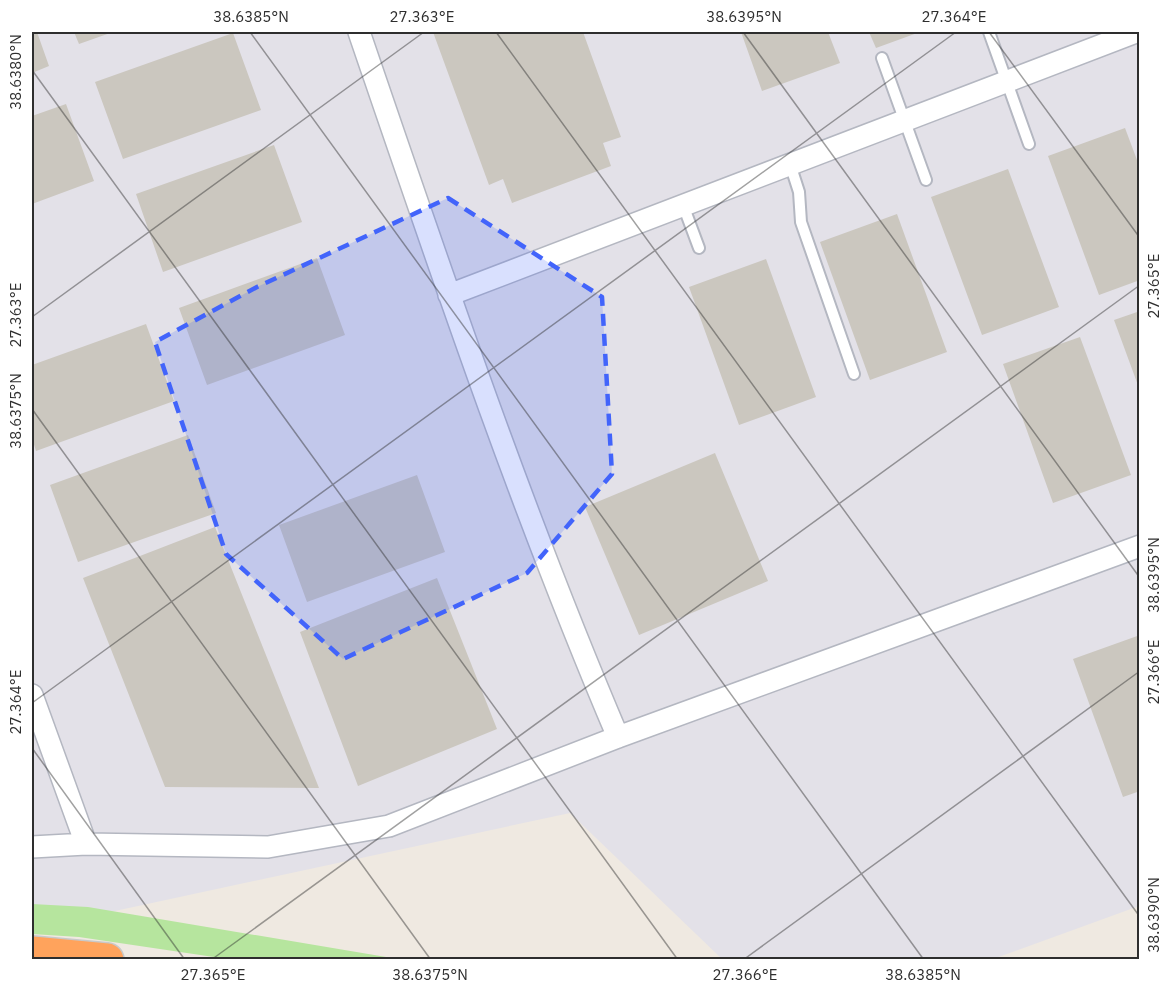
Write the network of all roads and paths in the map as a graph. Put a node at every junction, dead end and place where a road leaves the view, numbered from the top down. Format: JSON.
{"nodes":[{"id":1,"x":359,"y":32,"type":"edge"},
{"id":2,"x":989,"y":32,"type":"edge"},
{"id":3,"x":1135,"y":32,"type":"edge"},
{"id":4,"x":1140,"y":44,"type":"edge"},
{"id":5,"x":882,"y":58,"type":"dead end"},
{"id":6,"x":1007,"y":81,"type":"junction"},
{"id":7,"x":904,"y":120,"type":"junction"},
{"id":8,"x":1029,"y":144,"type":"dead end"},
{"id":9,"x":790,"y":164,"type":"junction"},
{"id":10,"x":926,"y":180,"type":"dead end"},
{"id":11,"x":683,"y":205,"type":"junction"},
{"id":12,"x":699,"y":248,"type":"dead end"},
{"id":13,"x":449,"y":295,"type":"junction"},
{"id":14,"x":854,"y":374,"type":"dead end"},
{"id":15,"x":1140,"y":546,"type":"edge"},
{"id":16,"x":32,"y":695,"type":"edge"},
{"id":17,"x":618,"y":737,"type":"junction"},
{"id":18,"x":86,"y":844,"type":"junction"},
{"id":19,"x":32,"y":847,"type":"edge"},
{"id":20,"x":32,"y":953,"type":"edge"},
{"id":21,"x":107,"y":960,"type":"edge"}],
"edges":[{"from":1,"to":13,"type":"street"},
{"from":2,"to":6,"type":"lane"},
{"from":3,"to":4,"type":"lane"},
{"from":3,"to":6,"type":"street"},
{"from":5,"to":7,"type":"lane"},
{"from":6,"to":7,"type":"street"},
{"from":6,"to":8,"type":"lane"},
{"from":7,"to":9,"type":"street"},
{"from":7,"to":10,"type":"lane"},
{"from":9,"to":11,"type":"street"},
{"from":9,"to":14,"type":"lane"},
{"from":11,"to":12,"type":"lane"},
{"from":11,"to":13,"type":"street"},
{"from":13,"to":17,"type":"street"},
{"from":15,"to":17,"type":"street"},
{"from":16,"to":18,"type":"street"},
{"from":17,"to":18,"type":"street"},
{"from":18,"to":19,"type":"street"},
{"from":20,"to":21,"type":"highway"}]}
